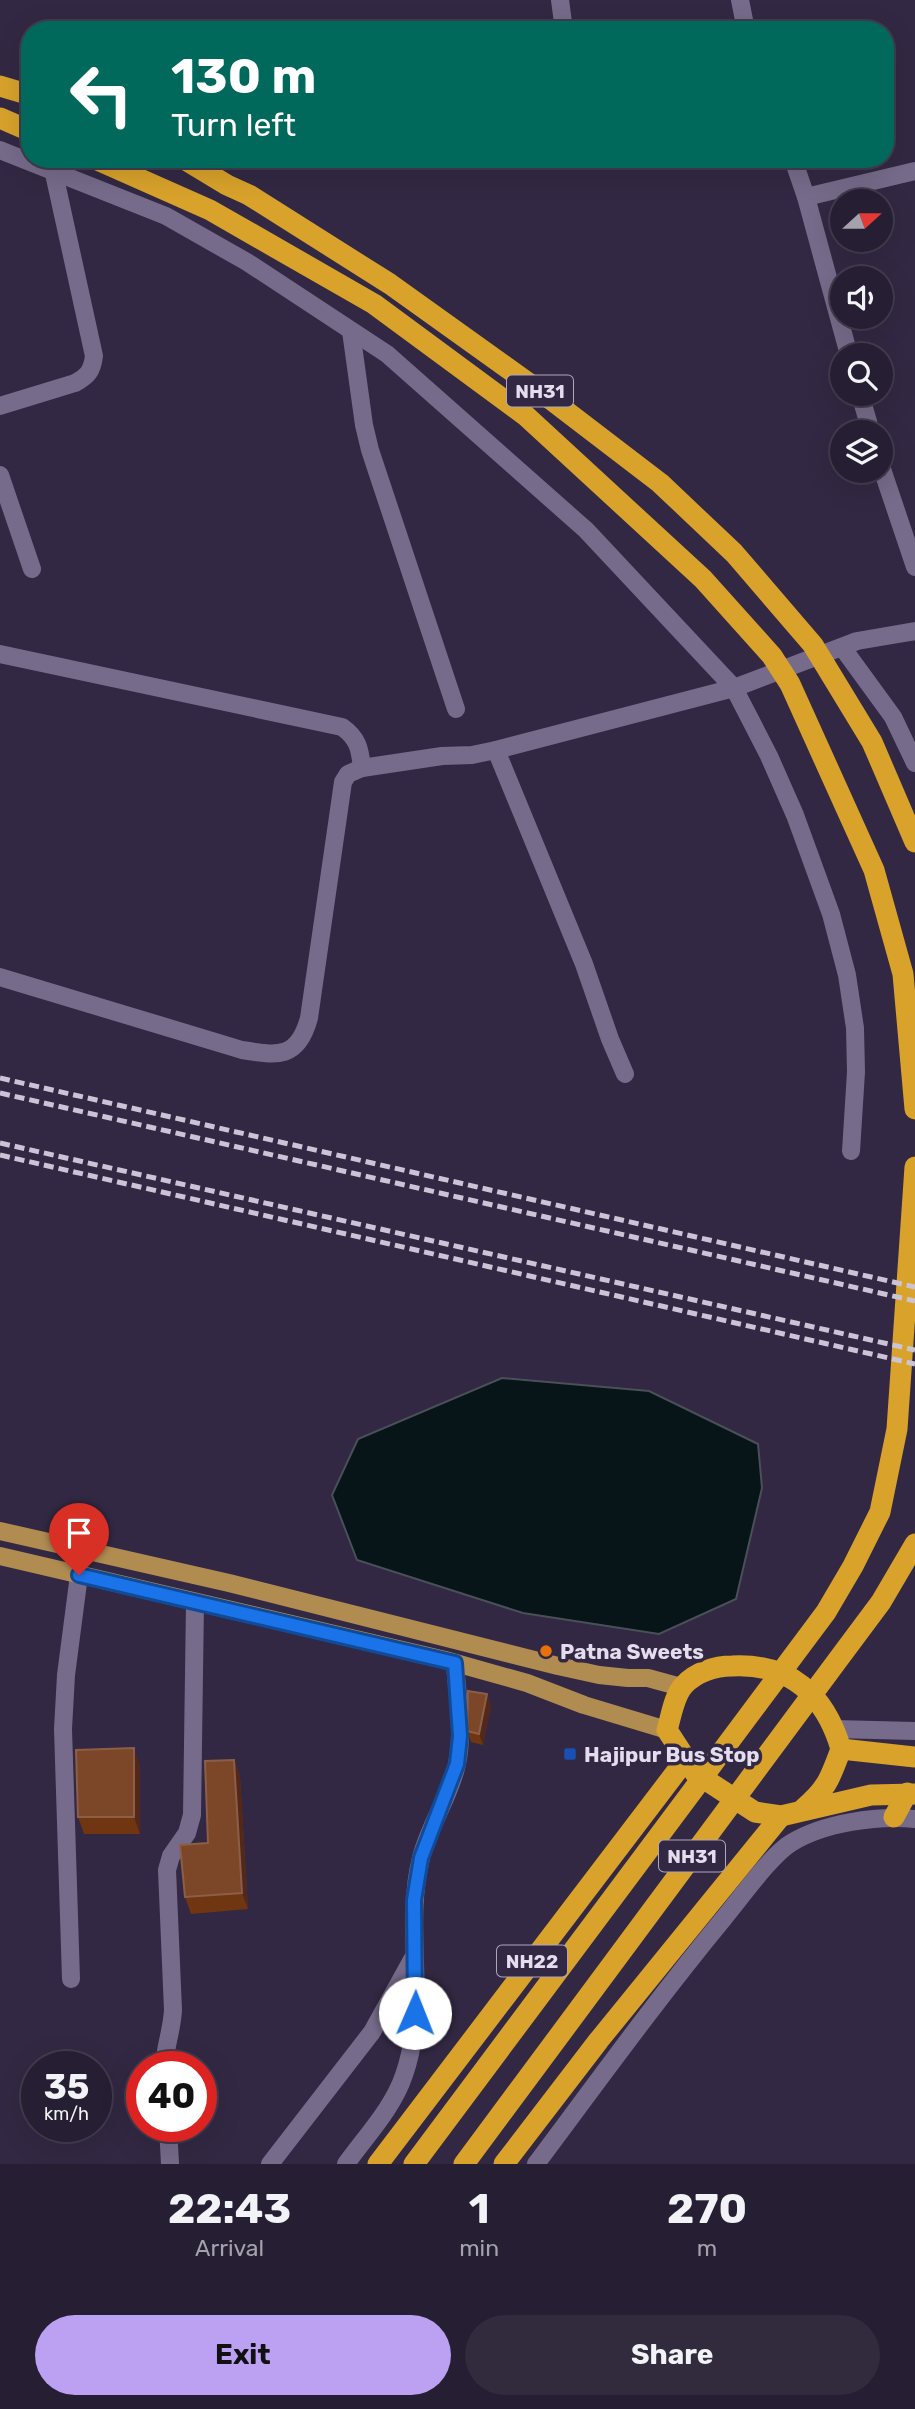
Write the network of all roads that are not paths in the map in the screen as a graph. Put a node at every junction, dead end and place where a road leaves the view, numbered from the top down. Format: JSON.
{"nodes":[{"id":1,"x":560,"y":0,"type":"edge"},
{"id":2,"x":740,"y":0,"type":"edge"},
{"id":3,"x":563,"y":21,"type":"edge"},
{"id":4,"x":744,"y":21,"type":"edge"},
{"id":5,"x":0,"y":86,"type":"edge"},
{"id":6,"x":21,"y":92,"type":"edge"},
{"id":7,"x":0,"y":118,"type":"edge"},
{"id":8,"x":21,"y":127,"type":"edge"},
{"id":9,"x":0,"y":150,"type":"edge"},
{"id":10,"x":21,"y":158,"type":"edge"},
{"id":11,"x":115,"y":168,"type":"edge"},
{"id":12,"x":199,"y":168,"type":"edge"},
{"id":13,"x":796,"y":168,"type":"edge"},
{"id":14,"x":53,"y":169,"type":"joint"},
{"id":15,"x":915,"y":171,"type":"edge"},
{"id":16,"x":227,"y":185,"type":"junction"},
{"id":17,"x":806,"y":197,"type":"junction"},
{"id":18,"x":210,"y":210,"type":"junction"},
{"id":19,"x":351,"y":331,"type":"junction"},
{"id":20,"x":846,"y":343,"type":"edge"},
{"id":21,"x":0,"y":406,"type":"edge"},
{"id":22,"x":0,"y":475,"type":"edge"},
{"id":23,"x":886,"y":483,"type":"edge"},
{"id":24,"x":915,"y":567,"type":"edge"},
{"id":25,"x":32,"y":569,"type":"dead end"},
{"id":26,"x":915,"y":631,"type":"edge"},
{"id":27,"x":842,"y":647,"type":"junction"},
{"id":28,"x":0,"y":654,"type":"edge"},
{"id":29,"x":734,"y":688,"type":"junction"},
{"id":30,"x":456,"y":709,"type":"dead end"},
{"id":31,"x":496,"y":750,"type":"junction"},
{"id":32,"x":915,"y":763,"type":"edge"},
{"id":33,"x":362,"y":768,"type":"junction"},
{"id":34,"x":915,"y":842,"type":"edge"},
{"id":35,"x":0,"y":977,"type":"edge"},
{"id":36,"x":625,"y":1074,"type":"dead end"},
{"id":37,"x":915,"y":1109,"type":"edge"},
{"id":38,"x":851,"y":1152,"type":"dead end"},
{"id":39,"x":915,"y":1167,"type":"edge"},
{"id":40,"x":0,"y":1531,"type":"edge"},
{"id":41,"x":915,"y":1544,"type":"edge"},
{"id":42,"x":0,"y":1556,"type":"edge"},
{"id":43,"x":79,"y":1575,"type":"junction"},
{"id":44,"x":195,"y":1603,"type":"junction"},
{"id":45,"x":455,"y":1663,"type":"junction"},
{"id":46,"x":681,"y":1687,"type":"junction"},
{"id":47,"x":834,"y":1729,"type":"junction"},
{"id":48,"x":667,"y":1730,"type":"junction"},
{"id":49,"x":915,"y":1731,"type":"edge"},
{"id":50,"x":841,"y":1749,"type":"junction"},
{"id":51,"x":915,"y":1757,"type":"edge"},
{"id":52,"x":686,"y":1759,"type":"junction"},
{"id":53,"x":911,"y":1793,"type":"edge"},
{"id":54,"x":802,"y":1810,"type":"junction"},
{"id":55,"x":781,"y":1816,"type":"junction"},
{"id":56,"x":905,"y":1818,"type":"edge"},
{"id":57,"x":414,"y":1956,"type":"junction"},
{"id":58,"x":71,"y":1979,"type":"dead end"},
{"id":59,"x":166,"y":2051,"type":"edge"},
{"id":60,"x":169,"y":2142,"type":"edge"},
{"id":61,"x":170,"y":2164,"type":"edge"},
{"id":62,"x":270,"y":2164,"type":"edge"},
{"id":63,"x":346,"y":2164,"type":"edge"},
{"id":64,"x":378,"y":2164,"type":"edge"},
{"id":65,"x":414,"y":2164,"type":"edge"},
{"id":66,"x":464,"y":2164,"type":"edge"},
{"id":67,"x":504,"y":2164,"type":"edge"},
{"id":68,"x":536,"y":2164,"type":"edge"}],
"edges":[{"from":1,"to":3,"type":"street"},
{"from":2,"to":4,"type":"street"},
{"from":5,"to":6,"type":"highway"},
{"from":7,"to":8,"type":"highway"},
{"from":9,"to":10,"type":"street"},
{"from":11,"to":18,"type":"highway","number":"NH31"},
{"from":12,"to":16,"type":"highway","number":"NH31"},
{"from":13,"to":17,"type":"street"},
{"from":14,"to":19,"type":"street"},
{"from":14,"to":21,"type":"street"},
{"from":15,"to":17,"type":"street"},
{"from":16,"to":18,"type":"highway"},
{"from":16,"to":34,"type":"highway","number":"NH31"},
{"from":17,"to":20,"type":"street"},
{"from":18,"to":37,"type":"highway","number":"NH31"},
{"from":19,"to":29,"type":"street"},
{"from":19,"to":30,"type":"street"},
{"from":22,"to":25,"type":"street"},
{"from":23,"to":24,"type":"street"},
{"from":26,"to":27,"type":"street"},
{"from":27,"to":29,"type":"street"},
{"from":27,"to":32,"type":"street"},
{"from":28,"to":33,"type":"street"},
{"from":29,"to":31,"type":"street"},
{"from":29,"to":38,"type":"street"},
{"from":31,"to":33,"type":"street"},
{"from":31,"to":36,"type":"street"},
{"from":33,"to":35,"type":"street"},
{"from":39,"to":65,"type":"highway","number":"NH31"},
{"from":40,"to":46,"type":"main road"},
{"from":41,"to":66,"type":"highway","number":"NH31"},
{"from":42,"to":43,"type":"main road"},
{"from":43,"to":44,"type":"main road"},
{"from":43,"to":58,"type":"street"},
{"from":44,"to":45,"type":"main road"},
{"from":44,"to":59,"type":"street"},
{"from":45,"to":48,"type":"main road"},
{"from":45,"to":57,"type":"street"},
{"from":46,"to":47,"type":"highway"},
{"from":46,"to":48,"type":"highway"},
{"from":47,"to":49,"type":"street"},
{"from":47,"to":50,"type":"highway"},
{"from":48,"to":52,"type":"highway"},
{"from":50,"to":51,"type":"highway"},
{"from":50,"to":54,"type":"highway"},
{"from":52,"to":55,"type":"highway"},
{"from":52,"to":64,"type":"highway","number":"NH22"},
{"from":53,"to":54,"type":"highway"},
{"from":53,"to":56,"type":"highway"},
{"from":54,"to":55,"type":"highway"},
{"from":55,"to":67,"type":"highway"},
{"from":56,"to":68,"type":"street"},
{"from":57,"to":62,"type":"street"},
{"from":57,"to":63,"type":"street"},
{"from":60,"to":61,"type":"street"}]}
